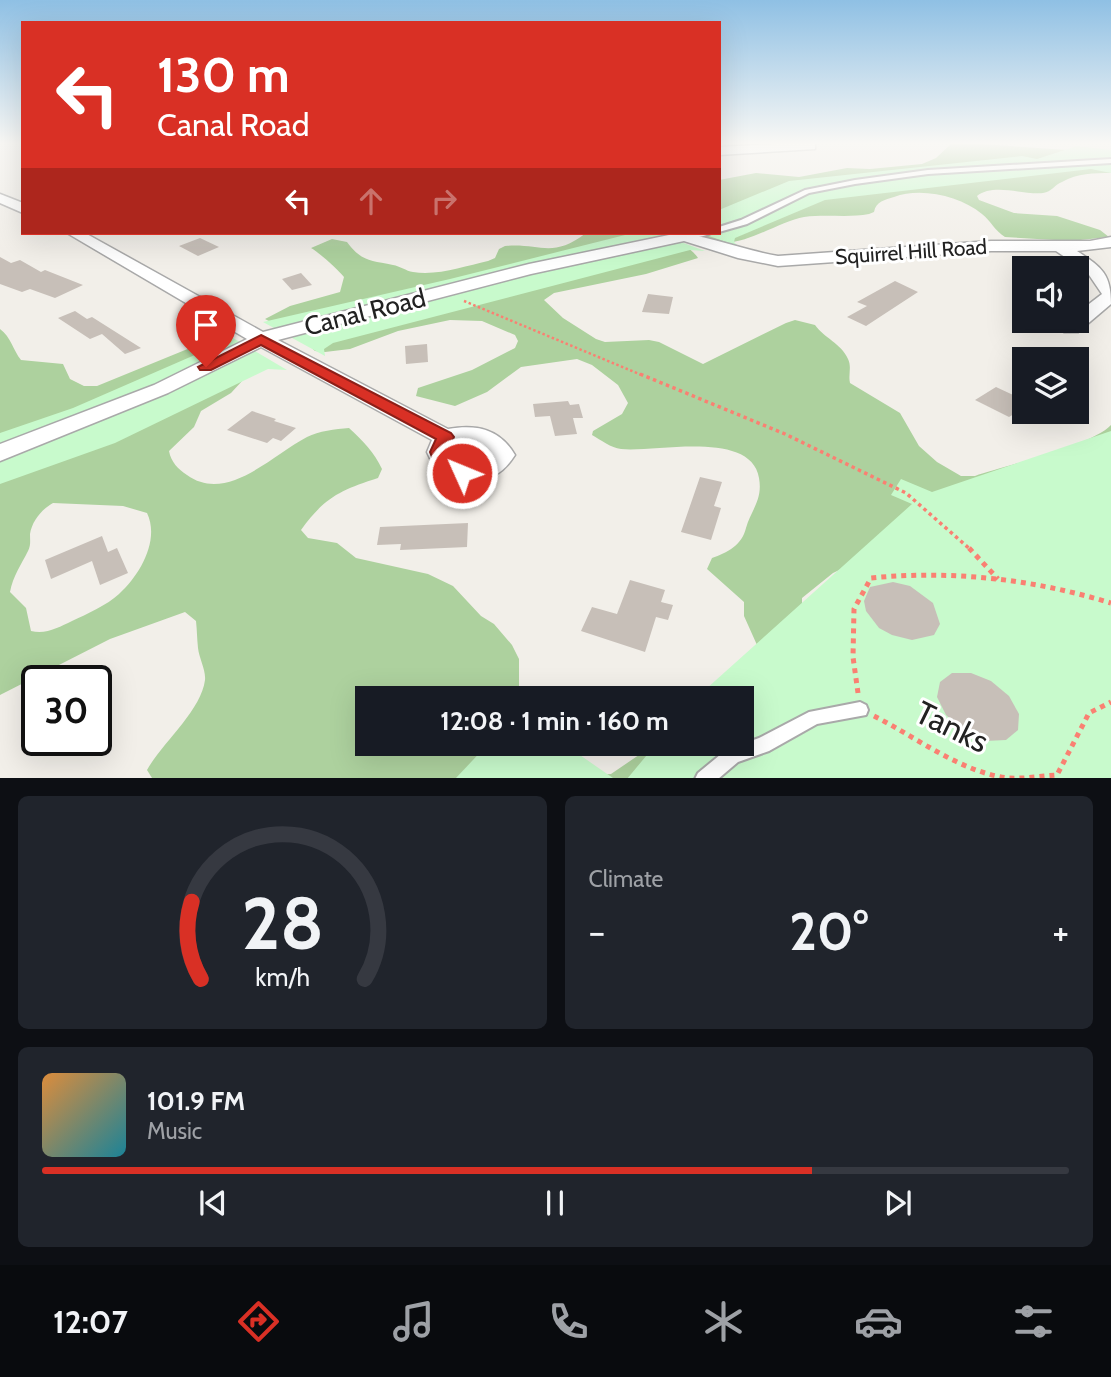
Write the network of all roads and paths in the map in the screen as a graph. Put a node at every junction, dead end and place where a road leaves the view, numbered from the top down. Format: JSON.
{"nodes":[{"id":1,"x":882,"y":178,"type":"edge"},
{"id":2,"x":0,"y":198,"type":"edge"},
{"id":3,"x":21,"y":208,"type":"edge"},
{"id":4,"x":721,"y":229,"type":"edge"},
{"id":5,"x":78,"y":235,"type":"edge"},
{"id":6,"x":676,"y":235,"type":"edge"},
{"id":7,"x":683,"y":235,"type":"edge"},
{"id":8,"x":1111,"y":242,"type":"edge"},
{"id":9,"x":1061,"y":247,"type":"junction"},
{"id":10,"x":1074,"y":256,"type":"edge"},
{"id":11,"x":1089,"y":266,"type":"edge"},
{"id":12,"x":442,"y":292,"type":"junction"},
{"id":13,"x":1089,"y":313,"type":"edge"},
{"id":14,"x":261,"y":339,"type":"junction"},
{"id":15,"x":445,"y":437,"type":"dead end"},
{"id":16,"x":0,"y":453,"type":"edge"},
{"id":17,"x":999,"y":580,"type":"junction"},
{"id":18,"x":1111,"y":603,"type":"edge"},
{"id":19,"x":1111,"y":702,"type":"edge"},
{"id":20,"x":860,"y":710,"type":"junction"},
{"id":21,"x":705,"y":778,"type":"edge"}],
"edges":[{"from":1,"to":4,"type":"lane"},
{"from":2,"to":3,"type":"street"},
{"from":5,"to":14,"type":"street"},
{"from":6,"to":12,"type":"street","name":"Canal Road"},
{"from":7,"to":9,"type":"street","name":"Squirrel Hill Road"},
{"from":8,"to":9,"type":"street","name":"Squirrel Hill Road"},
{"from":9,"to":10,"type":"street"},
{"from":11,"to":13,"type":"street"},
{"from":12,"to":14,"type":"street","name":"Canal Road"},
{"from":12,"to":17,"type":"path"},
{"from":14,"to":15,"type":"street"},
{"from":14,"to":16,"type":"street","name":"Canal Road"},
{"from":17,"to":18,"type":"path"},
{"from":17,"to":20,"type":"path"},
{"from":19,"to":20,"type":"path","name":"Tanks"},
{"from":20,"to":21,"type":"lane"}]}
